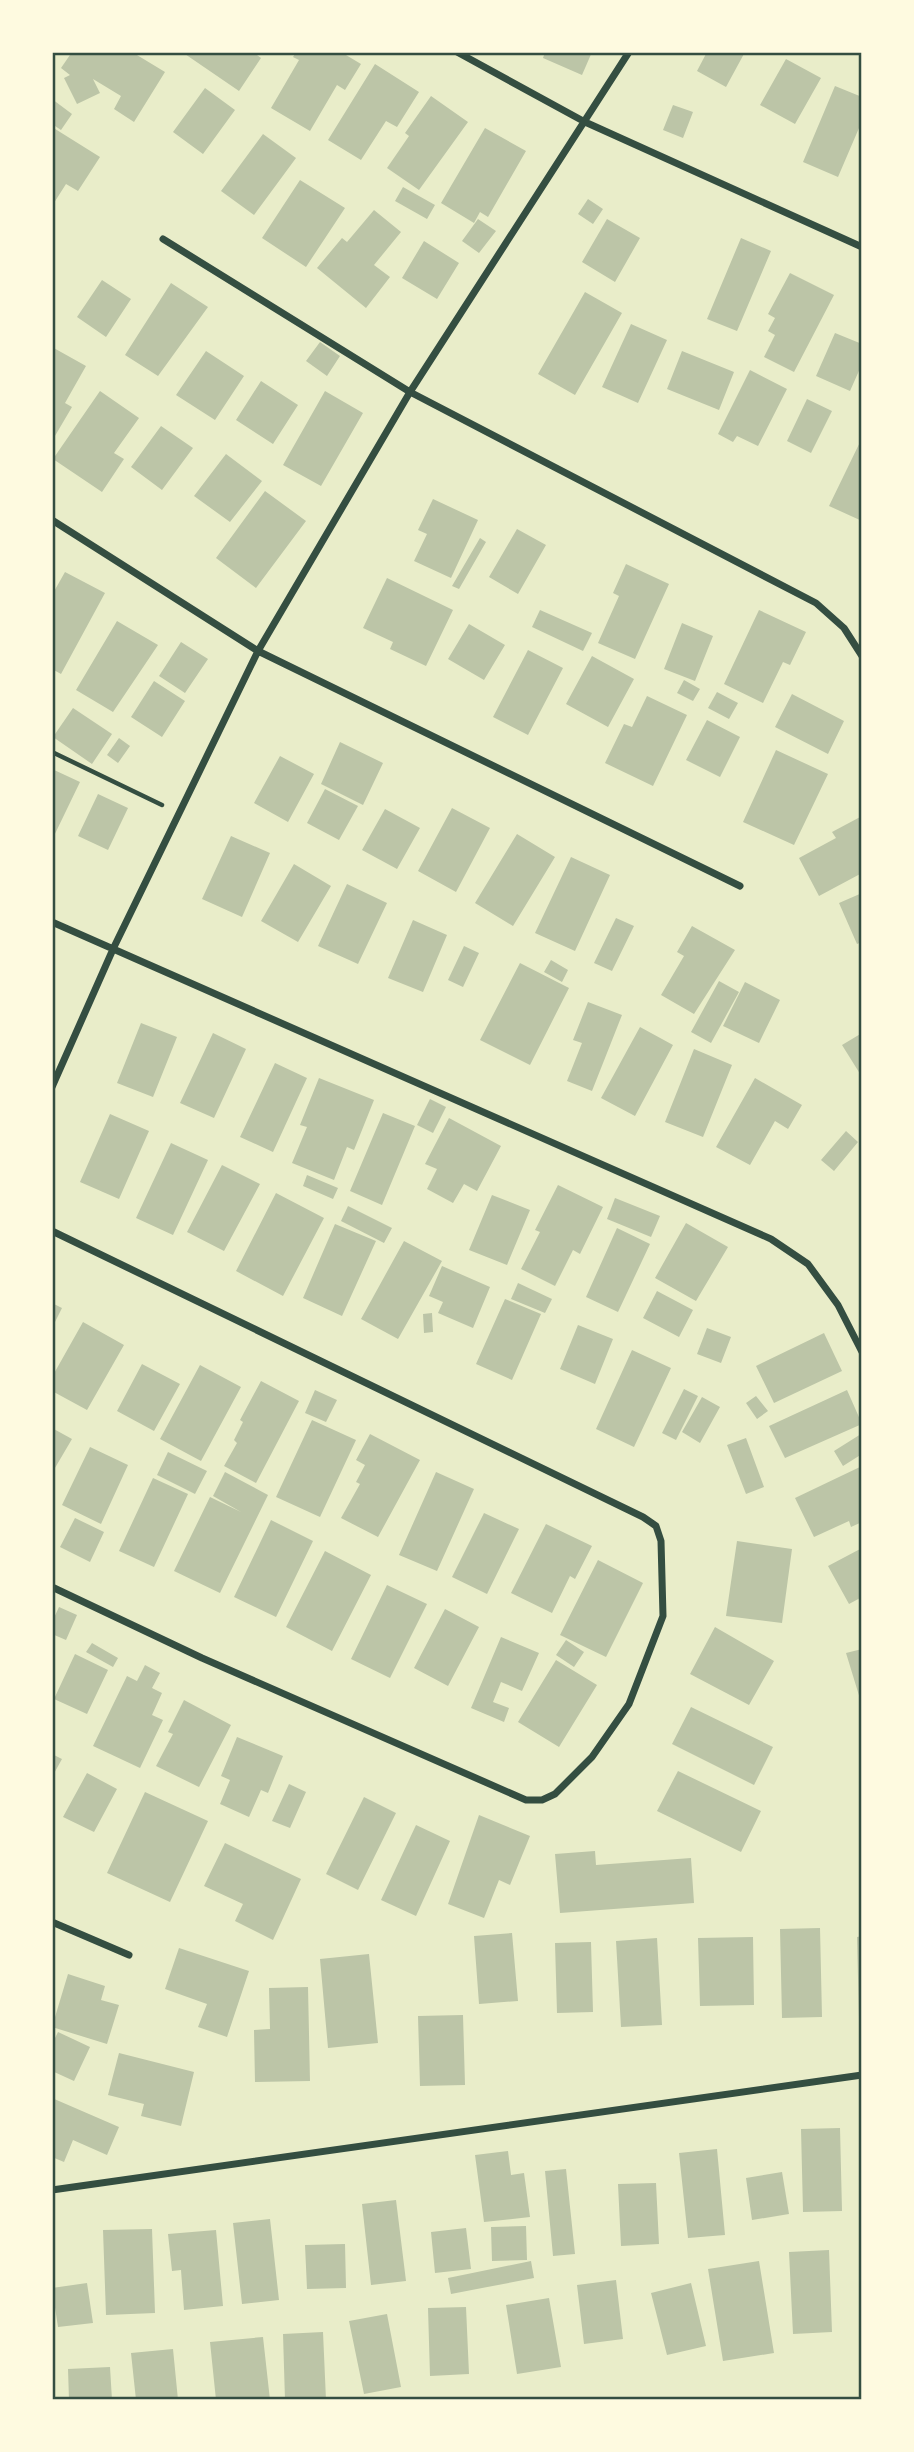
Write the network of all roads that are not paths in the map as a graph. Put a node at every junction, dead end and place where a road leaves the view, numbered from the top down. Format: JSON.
{"nodes":[{"id":1,"x":457,"y":52,"type":"edge"},
{"id":2,"x":629,"y":52,"type":"edge"},
{"id":3,"x":585,"y":122,"type":"junction"},
{"id":4,"x":163,"y":239,"type":"dead end"},
{"id":5,"x":862,"y":247,"type":"edge"},
{"id":6,"x":410,"y":392,"type":"junction"},
{"id":7,"x":52,"y":520,"type":"edge"},
{"id":8,"x":258,"y":651,"type":"junction"},
{"id":9,"x":862,"y":656,"type":"edge"},
{"id":10,"x":740,"y":886,"type":"dead end"},
{"id":11,"x":52,"y":922,"type":"edge"},
{"id":12,"x":114,"y":947,"type":"junction"},
{"id":13,"x":52,"y":1087,"type":"edge"},
{"id":14,"x":52,"y":1231,"type":"edge"},
{"id":15,"x":862,"y":1352,"type":"edge"},
{"id":16,"x":52,"y":1587,"type":"edge"},
{"id":17,"x":52,"y":1922,"type":"edge"},
{"id":18,"x":129,"y":1955,"type":"dead end"},
{"id":19,"x":862,"y":2075,"type":"edge"},
{"id":20,"x":52,"y":2190,"type":"edge"}],
"edges":[{"from":1,"to":3,"type":"street"},
{"from":2,"to":3,"type":"street"},
{"from":3,"to":5,"type":"street"},
{"from":3,"to":6,"type":"street"},
{"from":4,"to":6,"type":"street"},
{"from":6,"to":8,"type":"street"},
{"from":6,"to":9,"type":"street"},
{"from":7,"to":8,"type":"street"},
{"from":8,"to":10,"type":"street"},
{"from":8,"to":12,"type":"street"},
{"from":11,"to":12,"type":"street"},
{"from":12,"to":13,"type":"street"},
{"from":12,"to":15,"type":"street"},
{"from":14,"to":16,"type":"street"},
{"from":17,"to":18,"type":"street"},
{"from":19,"to":20,"type":"street"}]}
